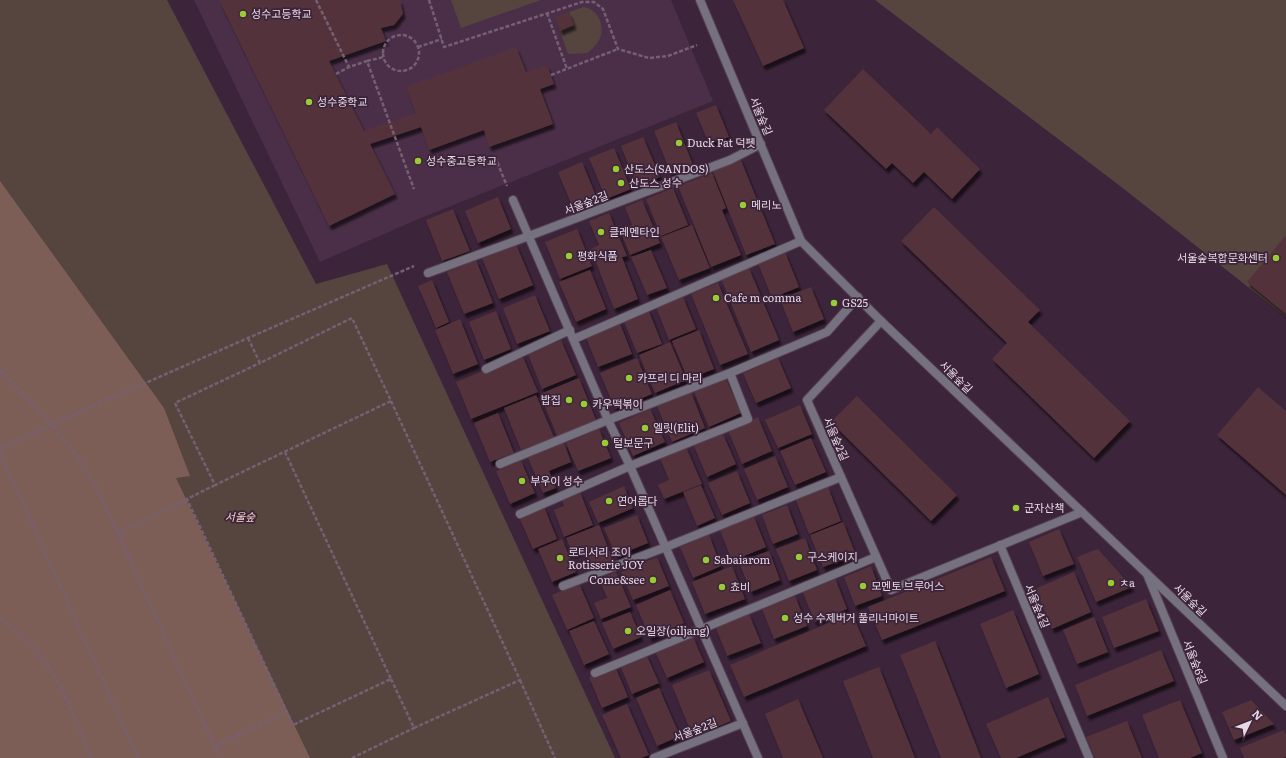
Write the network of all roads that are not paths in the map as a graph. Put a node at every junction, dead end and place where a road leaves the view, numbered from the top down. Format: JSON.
{"nodes":[{"id":1,"x":700,"y":0,"type":"edge"},
{"id":2,"x":761,"y":144,"type":"junction"},
{"id":3,"x":513,"y":200,"type":"road end"},
{"id":4,"x":529,"y":236,"type":"junction"},
{"id":5,"x":802,"y":241,"type":"junction"},
{"id":6,"x":428,"y":272,"type":"road end"},
{"id":7,"x":858,"y":297,"type":"junction"},
{"id":8,"x":881,"y":321,"type":"junction"},
{"id":9,"x":570,"y":330,"type":"junction"},
{"id":10,"x":574,"y":339,"type":"junction"},
{"id":11,"x":486,"y":369,"type":"dead end"},
{"id":12,"x":730,"y":373,"type":"junction"},
{"id":13,"x":608,"y":420,"type":"junction"},
{"id":14,"x":500,"y":464,"type":"dead end"},
{"id":15,"x":630,"y":466,"type":"junction"},
{"id":16,"x":841,"y":477,"type":"junction"},
{"id":17,"x":1082,"y":512,"type":"junction"},
{"id":18,"x":520,"y":514,"type":"dead end"},
{"id":19,"x":1000,"y":545,"type":"junction"},
{"id":20,"x":666,"y":547,"type":"junction"},
{"id":21,"x":876,"y":557,"type":"junction"},
{"id":22,"x":1147,"y":574,"type":"junction"},
{"id":23,"x":563,"y":586,"type":"dead end"},
{"id":24,"x":702,"y":628,"type":"junction"},
{"id":25,"x":594,"y":673,"type":"dead end"},
{"id":26,"x":1286,"y":706,"type":"edge"},
{"id":27,"x":743,"y":723,"type":"junction"},
{"id":28,"x":1220,"y":757,"type":"edge"},
{"id":29,"x":654,"y":758,"type":"edge"},
{"id":30,"x":758,"y":758,"type":"edge"},
{"id":31,"x":1089,"y":758,"type":"edge"}],
"edges":[{"from":1,"to":2,"type":"street","name":"서울숲길"},
{"from":2,"to":4,"type":"street","name":"서울숲2길"},
{"from":2,"to":5,"type":"street","name":"서울숲길"},
{"from":3,"to":4,"type":"street"},
{"from":4,"to":6,"type":"street","name":"서울숲2길"},
{"from":4,"to":9,"type":"street"},
{"from":5,"to":7,"type":"street","name":"서울숲길"},
{"from":5,"to":10,"type":"street"},
{"from":7,"to":8,"type":"street","name":"서울숲길"},
{"from":7,"to":12,"type":"street"},
{"from":8,"to":16,"type":"street","name":"서울숲2길"},
{"from":8,"to":17,"type":"street","name":"서울숲길"},
{"from":9,"to":10,"type":"street"},
{"from":9,"to":11,"type":"street"},
{"from":10,"to":13,"type":"street"},
{"from":12,"to":13,"type":"street"},
{"from":12,"to":15,"type":"street"},
{"from":13,"to":14,"type":"street"},
{"from":13,"to":15,"type":"street"},
{"from":15,"to":18,"type":"street"},
{"from":15,"to":20,"type":"street"},
{"from":16,"to":20,"type":"street","name":"서울숲2길"},
{"from":16,"to":21,"type":"street","name":"서울숲2길"},
{"from":17,"to":19,"type":"street"},
{"from":17,"to":22,"type":"street","name":"서울숲길"},
{"from":19,"to":21,"type":"street","name":"서울숲2길"},
{"from":19,"to":31,"type":"street","name":"서울숲4길"},
{"from":20,"to":23,"type":"street","name":"서울숲2길"},
{"from":20,"to":24,"type":"street"},
{"from":21,"to":24,"type":"street"},
{"from":22,"to":26,"type":"street","name":"서울숲길"},
{"from":22,"to":28,"type":"street","name":"서울숲6길"},
{"from":24,"to":25,"type":"street"},
{"from":24,"to":27,"type":"street"},
{"from":27,"to":29,"type":"street","name":"서울숲2길"},
{"from":27,"to":30,"type":"street"}]}
